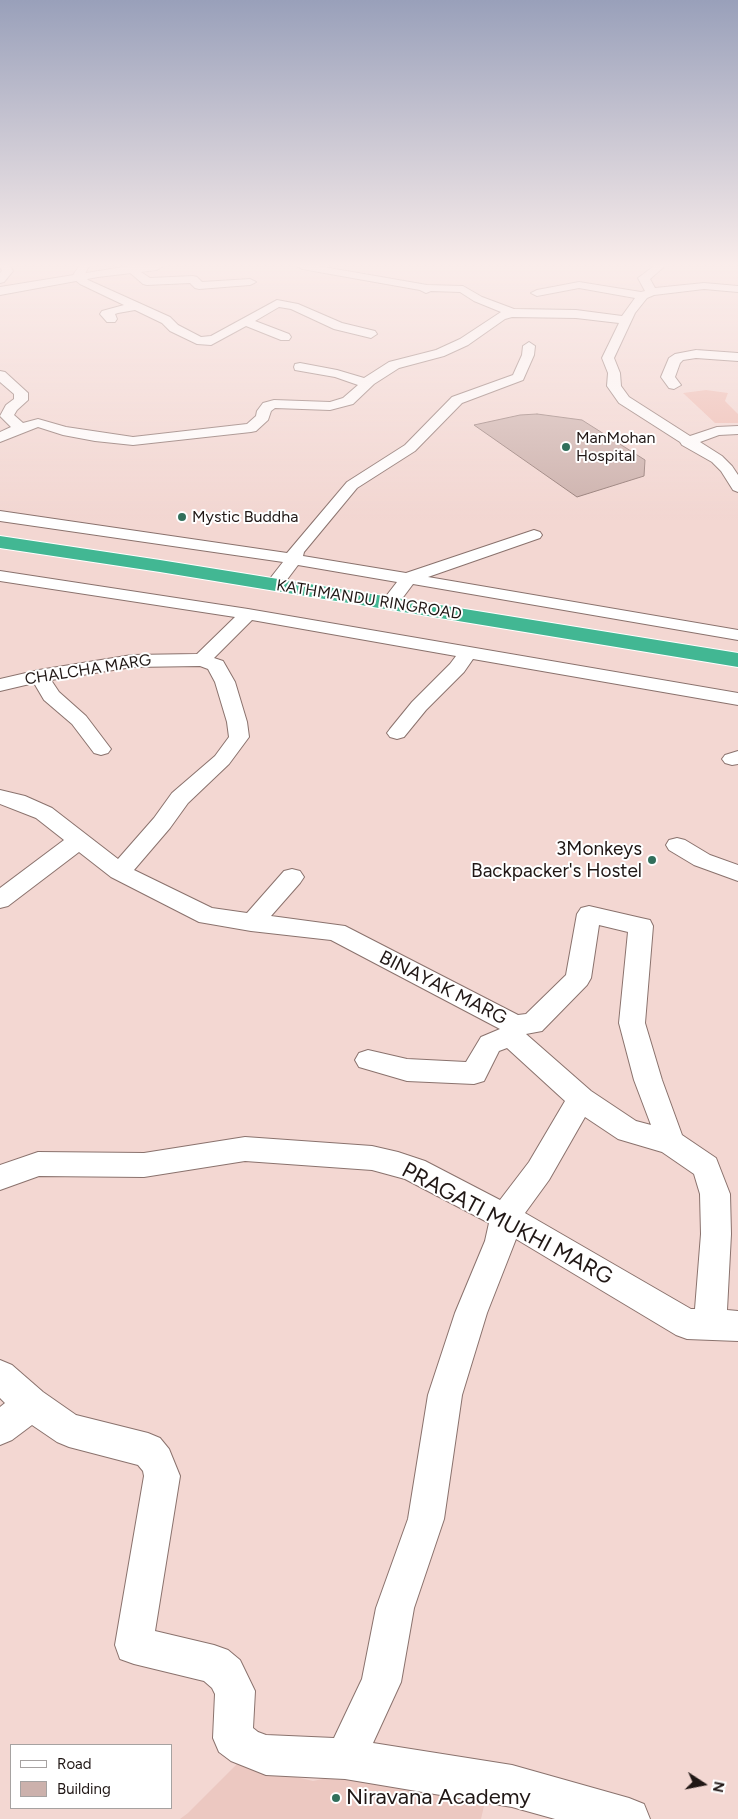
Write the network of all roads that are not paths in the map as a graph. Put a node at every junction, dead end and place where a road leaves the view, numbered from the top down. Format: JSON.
{"nodes":[{"id":1,"x":445,"y":351,"type":"edge"},
{"id":2,"x":528,"y":351,"type":"edge"},
{"id":3,"x":612,"y":351,"type":"edge"},
{"id":4,"x":379,"y":357,"type":"dead end"},
{"id":5,"x":738,"y":357,"type":"edge"},
{"id":6,"x":394,"y":366,"type":"junction"},
{"id":7,"x":300,"y":367,"type":"dead end"},
{"id":8,"x":361,"y":367,"type":"dead end"},
{"id":9,"x":0,"y":375,"type":"edge"},
{"id":10,"x":372,"y":380,"type":"junction"},
{"id":11,"x":674,"y":385,"type":"dead end"},
{"id":12,"x":20,"y":428,"type":"junction"},
{"id":13,"x":738,"y":430,"type":"edge"},
{"id":14,"x":0,"y":438,"type":"edge"},
{"id":15,"x":687,"y":442,"type":"junction"},
{"id":16,"x":738,"y":487,"type":"edge"},
{"id":17,"x":0,"y":516,"type":"edge"},
{"id":18,"x":534,"y":535,"type":"dead end"},
{"id":19,"x":0,"y":542,"type":"edge"},
{"id":20,"x":294,"y":560,"type":"junction"},
{"id":21,"x":0,"y":576,"type":"edge"},
{"id":22,"x":408,"y":579,"type":"junction"},
{"id":23,"x":274,"y":585,"type":"junction"},
{"id":24,"x":389,"y":604,"type":"junction"},
{"id":25,"x":248,"y":614,"type":"junction"},
{"id":26,"x":738,"y":635,"type":"edge"},
{"id":27,"x":467,"y":653,"type":"junction"},
{"id":28,"x":202,"y":660,"type":"junction"},
{"id":29,"x":738,"y":660,"type":"edge"},
{"id":30,"x":39,"y":676,"type":"junction"},
{"id":31,"x":0,"y":686,"type":"edge"},
{"id":32,"x":738,"y":699,"type":"edge"},
{"id":33,"x":397,"y":733,"type":"dead end"},
{"id":34,"x":101,"y":749,"type":"dead end"},
{"id":35,"x":0,"y":797,"type":"edge"},
{"id":36,"x":79,"y":840,"type":"junction"},
{"id":37,"x":677,"y":845,"type":"dead end"},
{"id":38,"x":119,"y":872,"type":"junction"},
{"id":39,"x":738,"y":873,"type":"edge"},
{"id":40,"x":292,"y":877,"type":"dead end"},
{"id":41,"x":0,"y":900,"type":"edge"},
{"id":42,"x":251,"y":923,"type":"junction"},
{"id":43,"x":513,"y":1031,"type":"junction"},
{"id":44,"x":368,"y":1060,"type":"dead end"},
{"id":45,"x":581,"y":1099,"type":"junction"},
{"id":46,"x":670,"y":1142,"type":"junction"},
{"id":47,"x":0,"y":1178,"type":"edge"},
{"id":48,"x":505,"y":1217,"type":"junction"},
{"id":49,"x":724,"y":1326,"type":"edge"},
{"id":50,"x":0,"y":1376,"type":"edge"},
{"id":51,"x":31,"y":1404,"type":"junction"},
{"id":52,"x":0,"y":1428,"type":"edge"},
{"id":53,"x":345,"y":1759,"type":"junction"},
{"id":54,"x":629,"y":1819,"type":"edge"}],
"edges":[{"from":1,"to":6,"type":"street"},
{"from":2,"to":20,"type":"street"},
{"from":3,"to":15,"type":"street"},
{"from":4,"to":6,"type":"street"},
{"from":5,"to":11,"type":"street"},
{"from":6,"to":10,"type":"street"},
{"from":7,"to":10,"type":"street"},
{"from":8,"to":10,"type":"street"},
{"from":9,"to":12,"type":"street"},
{"from":10,"to":12,"type":"street"},
{"from":12,"to":14,"type":"street"},
{"from":13,"to":15,"type":"street"},
{"from":15,"to":16,"type":"street"},
{"from":17,"to":20,"type":"street"},
{"from":18,"to":22,"type":"street"},
{"from":19,"to":23,"type":"highway","name":"KATHMANDU RINGROAD"},
{"from":20,"to":22,"type":"street"},
{"from":20,"to":23,"type":"street"},
{"from":21,"to":25,"type":"street"},
{"from":22,"to":24,"type":"street"},
{"from":22,"to":26,"type":"street"},
{"from":23,"to":24,"type":"highway","name":"KATHMANDU RINGROAD"},
{"from":24,"to":29,"type":"highway","name":"KATHMANDU RINGROAD"},
{"from":25,"to":27,"type":"street"},
{"from":25,"to":28,"type":"street"},
{"from":27,"to":32,"type":"street"},
{"from":27,"to":33,"type":"street"},
{"from":28,"to":30,"type":"street","name":"CHALCHA MARG"},
{"from":28,"to":38,"type":"street"},
{"from":30,"to":31,"type":"street","name":"CHALCHA MARG"},
{"from":30,"to":34,"type":"street"},
{"from":35,"to":36,"type":"street","name":"BINAYAK MARG"},
{"from":36,"to":38,"type":"street","name":"BINAYAK MARG"},
{"from":36,"to":41,"type":"street"},
{"from":37,"to":39,"type":"street"},
{"from":38,"to":42,"type":"street","name":"BINAYAK MARG"},
{"from":40,"to":42,"type":"street"},
{"from":42,"to":43,"type":"street","name":"BINAYAK MARG"},
{"from":43,"to":44,"type":"street"},
{"from":43,"to":45,"type":"street","name":"BINAYAK MARG"},
{"from":43,"to":46,"type":"street"},
{"from":45,"to":46,"type":"street","name":"BINAYAK MARG"},
{"from":45,"to":48,"type":"street"},
{"from":46,"to":49,"type":"street","name":"BINAYAK MARG"},
{"from":47,"to":48,"type":"street","name":"PRAGATI MUKHI MARG"},
{"from":48,"to":49,"type":"street","name":"PRAGATI MUKHI MARG"},
{"from":48,"to":53,"type":"street"},
{"from":50,"to":51,"type":"street"},
{"from":51,"to":52,"type":"street"},
{"from":51,"to":53,"type":"street"},
{"from":53,"to":54,"type":"street"}]}
